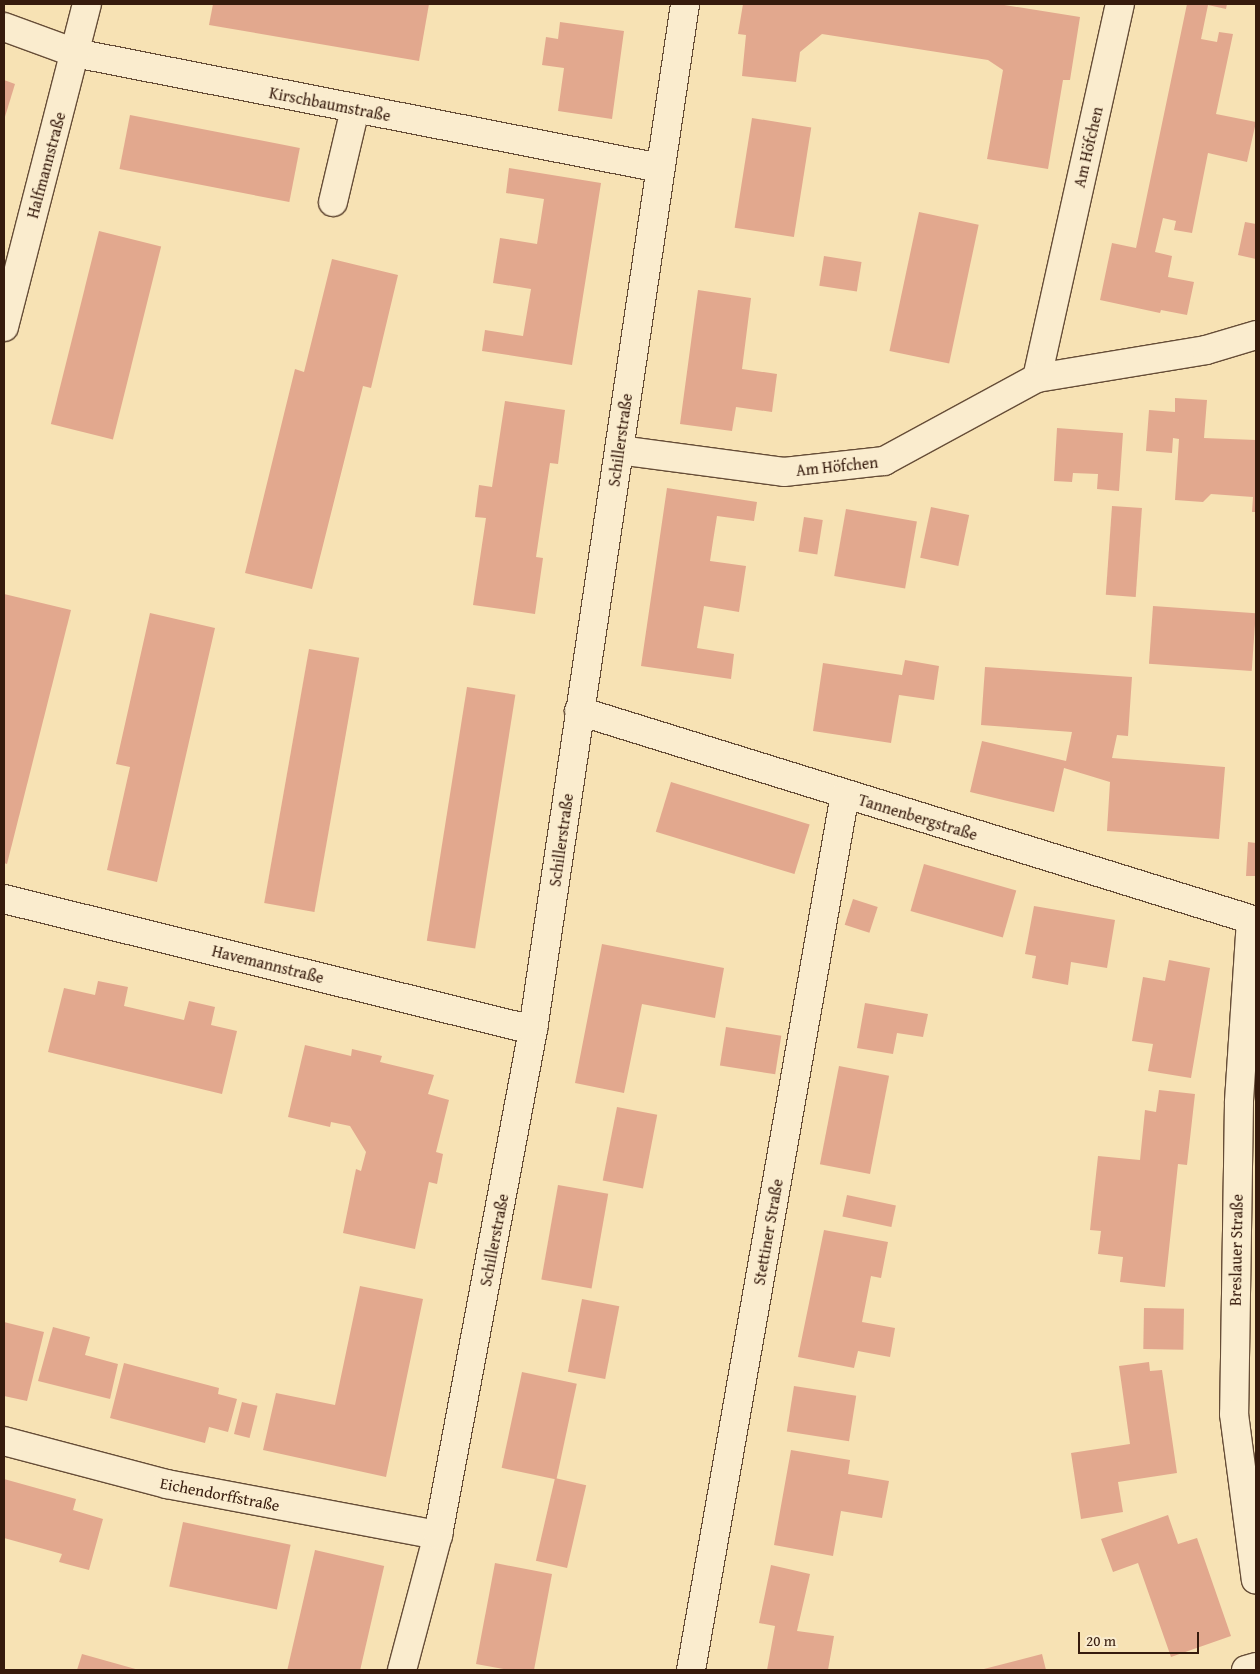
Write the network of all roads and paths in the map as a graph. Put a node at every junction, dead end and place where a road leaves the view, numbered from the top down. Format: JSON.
{"nodes":[{"id":1,"x":87,"y":4,"type":"edge"},
{"id":2,"x":685,"y":4,"type":"edge"},
{"id":3,"x":1120,"y":4,"type":"edge"},
{"id":4,"x":4,"y":27,"type":"edge"},
{"id":5,"x":75,"y":53,"type":"junction"},
{"id":6,"x":355,"y":109,"type":"junction"},
{"id":7,"x":660,"y":168,"type":"junction"},
{"id":8,"x":333,"y":202,"type":"dead end"},
{"id":9,"x":4,"y":327,"type":"edge"},
{"id":10,"x":1256,"y":335,"type":"edge"},
{"id":11,"x":1037,"y":378,"type":"junction"},
{"id":12,"x":618,"y":450,"type":"junction"},
{"id":13,"x":580,"y":711,"type":"junction"},
{"id":14,"x":845,"y":794,"type":"junction"},
{"id":15,"x":4,"y":899,"type":"edge"},
{"id":16,"x":1254,"y":921,"type":"edge"},
{"id":17,"x":533,"y":1030,"type":"junction"},
{"id":18,"x":4,"y":1441,"type":"edge"},
{"id":19,"x":438,"y":1536,"type":"junction"},
{"id":20,"x":1256,"y":1580,"type":"edge"},
{"id":21,"x":1256,"y":1667,"type":"edge"},
{"id":22,"x":402,"y":1670,"type":"edge"},
{"id":23,"x":691,"y":1670,"type":"edge"},
{"id":24,"x":1246,"y":1670,"type":"edge"}],
"edges":[{"from":1,"to":5,"type":"street","name":"Halfmannstraße"},
{"from":2,"to":7,"type":"street","name":"Schillerstraße"},
{"from":3,"to":11,"type":"street","name":"Am Höfchen"},
{"from":4,"to":5,"type":"street","name":"Kirschbaumstraße"},
{"from":5,"to":6,"type":"street","name":"Kirschbaumstraße"},
{"from":5,"to":9,"type":"street","name":"Halfmannstraße"},
{"from":6,"to":7,"type":"street","name":"Kirschbaumstraße"},
{"from":6,"to":8,"type":"street"},
{"from":7,"to":12,"type":"street","name":"Schillerstraße"},
{"from":10,"to":11,"type":"street","name":"Am Höfchen"},
{"from":11,"to":12,"type":"street","name":"Am Höfchen"},
{"from":12,"to":13,"type":"street","name":"Schillerstraße"},
{"from":13,"to":14,"type":"street","name":"Tannenbergstraße"},
{"from":13,"to":17,"type":"street","name":"Schillerstraße"},
{"from":14,"to":16,"type":"street","name":"Tannenbergstraße"},
{"from":14,"to":23,"type":"street","name":"Stettiner Straße"},
{"from":15,"to":17,"type":"street","name":"Havemannstraße"},
{"from":16,"to":20,"type":"street","name":"Breslauer Straße"},
{"from":17,"to":19,"type":"street","name":"Schillerstraße"},
{"from":18,"to":19,"type":"street","name":"Eichendorffstraße"},
{"from":19,"to":22,"type":"street","name":"Schillerstraße"},
{"from":21,"to":24,"type":"street"}]}
